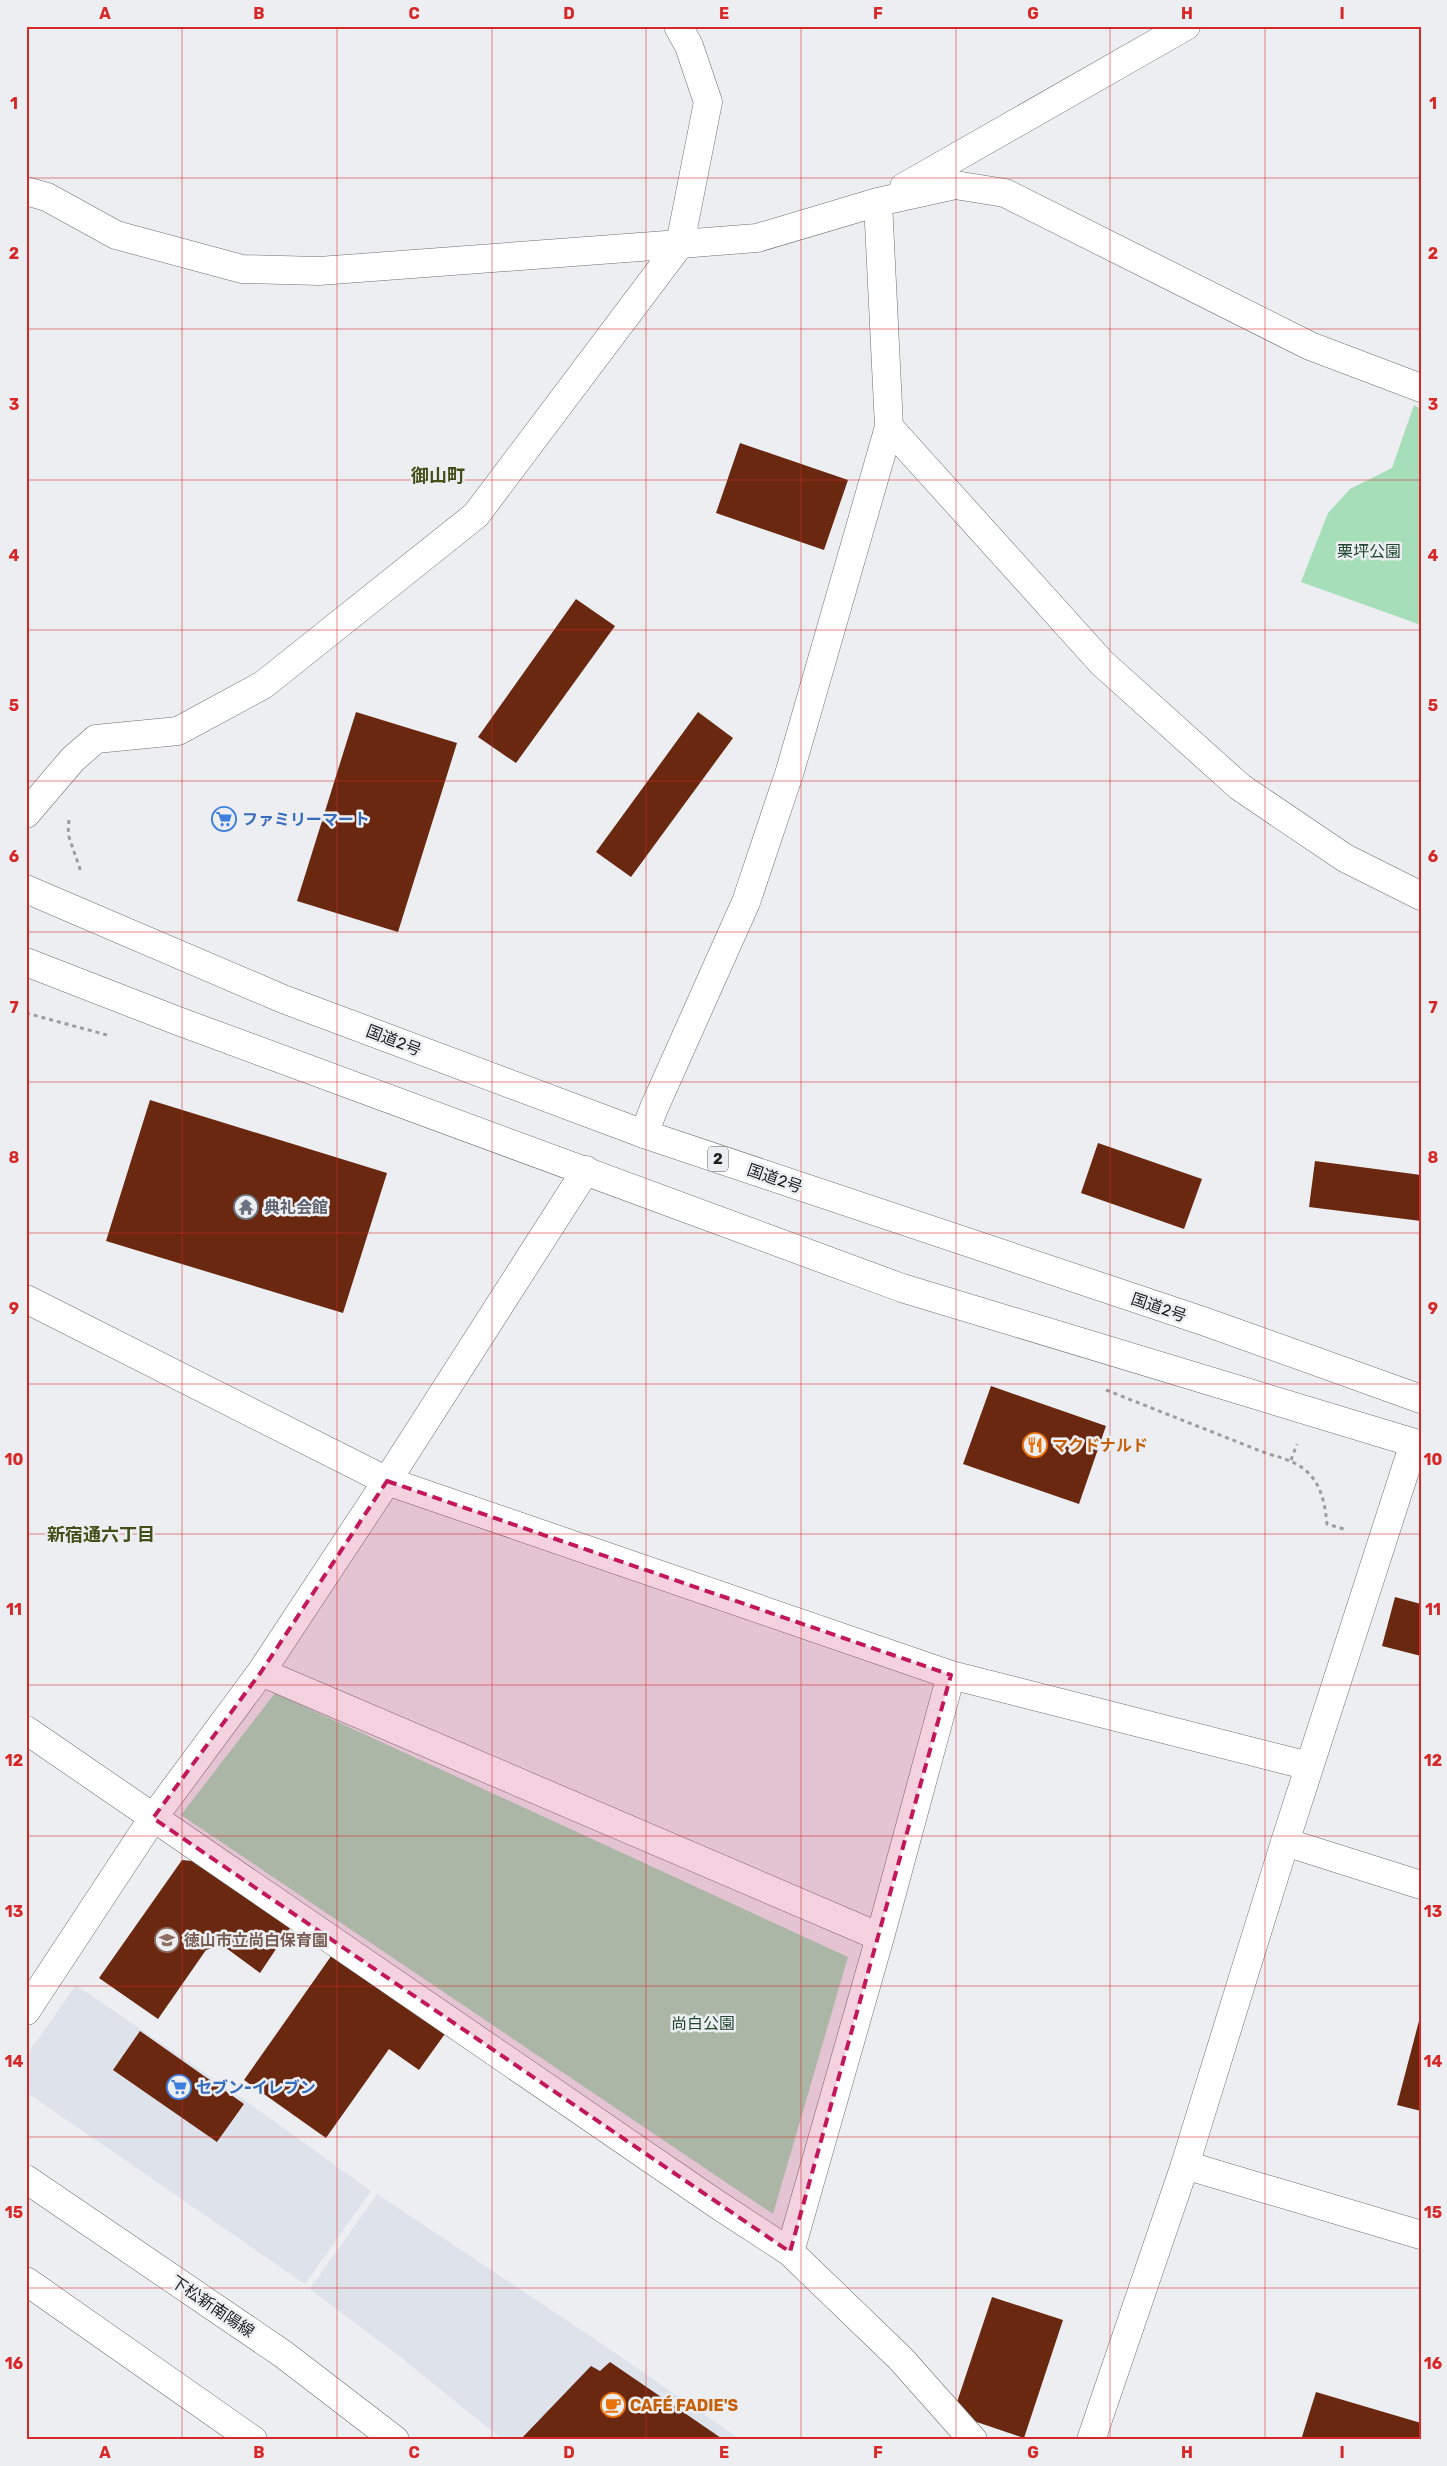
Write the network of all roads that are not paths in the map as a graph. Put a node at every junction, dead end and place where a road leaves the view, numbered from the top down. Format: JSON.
{"nodes":[{"id":1,"x":678,"y":26,"type":"edge"},
{"id":2,"x":1186,"y":26,"type":"edge"},
{"id":3,"x":26,"y":191,"type":"edge"},
{"id":4,"x":878,"y":202,"type":"junction"},
{"id":5,"x":680,"y":244,"type":"junction"},
{"id":6,"x":1421,"y":388,"type":"edge"},
{"id":7,"x":889,"y":427,"type":"junction"},
{"id":8,"x":26,"y":814,"type":"edge"},
{"id":9,"x":26,"y":889,"type":"edge"},
{"id":10,"x":1421,"y":896,"type":"edge"},
{"id":11,"x":26,"y":962,"type":"edge"},
{"id":12,"x":644,"y":1134,"type":"junction"},
{"id":13,"x":586,"y":1170,"type":"junction"},
{"id":14,"x":26,"y":1299,"type":"edge"},
{"id":15,"x":1421,"y":1399,"type":"edge"},
{"id":16,"x":1419,"y":1442,"type":"edge"},
{"id":17,"x":387,"y":1481,"type":"junction"},
{"id":18,"x":261,"y":1672,"type":"junction"},
{"id":19,"x":951,"y":1675,"type":"junction"},
{"id":20,"x":26,"y":1730,"type":"edge"},
{"id":21,"x":1310,"y":1766,"type":"junction"},
{"id":22,"x":153,"y":1818,"type":"junction"},
{"id":23,"x":1285,"y":1842,"type":"junction"},
{"id":24,"x":1421,"y":1885,"type":"edge"},
{"id":25,"x":880,"y":1937,"type":"junction"},
{"id":26,"x":26,"y":2011,"type":"edge"},
{"id":27,"x":1185,"y":2165,"type":"junction"},
{"id":28,"x":26,"y":2179,"type":"edge"},
{"id":29,"x":1421,"y":2235,"type":"edge"},
{"id":30,"x":790,"y":2252,"type":"junction"},
{"id":31,"x":26,"y":2281,"type":"edge"},
{"id":32,"x":253,"y":2440,"type":"edge"},
{"id":33,"x":395,"y":2440,"type":"edge"},
{"id":34,"x":973,"y":2440,"type":"edge"},
{"id":35,"x":1091,"y":2440,"type":"edge"}],
"edges":[{"from":1,"to":5,"type":"main road"},
{"from":2,"to":4,"type":"main road"},
{"from":3,"to":5,"type":"main road"},
{"from":4,"to":5,"type":"main road"},
{"from":4,"to":6,"type":"main road"},
{"from":4,"to":7,"type":"main road"},
{"from":5,"to":8,"type":"main road"},
{"from":7,"to":10,"type":"main road"},
{"from":7,"to":12,"type":"main road"},
{"from":9,"to":12,"type":"main road","name":"国道2号","number":"2"},
{"from":11,"to":13,"type":"main road"},
{"from":12,"to":15,"type":"main road","name":"国道2号","number":"2"},
{"from":13,"to":16,"type":"main road"},
{"from":13,"to":17,"type":"main road"},
{"from":14,"to":17,"type":"main road"},
{"from":16,"to":21,"type":"main road"},
{"from":17,"to":18,"type":"main road"},
{"from":17,"to":19,"type":"main road"},
{"from":18,"to":22,"type":"main road"},
{"from":18,"to":25,"type":"main road"},
{"from":19,"to":21,"type":"main road"},
{"from":19,"to":25,"type":"main road"},
{"from":20,"to":22,"type":"main road"},
{"from":21,"to":23,"type":"main road"},
{"from":22,"to":26,"type":"main road"},
{"from":22,"to":30,"type":"main road"},
{"from":23,"to":24,"type":"main road"},
{"from":23,"to":27,"type":"main road"},
{"from":25,"to":30,"type":"main road"},
{"from":27,"to":29,"type":"main road"},
{"from":27,"to":35,"type":"main road"},
{"from":28,"to":33,"type":"main road","name":"下松新南陽線"},
{"from":30,"to":34,"type":"main road"},
{"from":31,"to":32,"type":"main road"}]}
